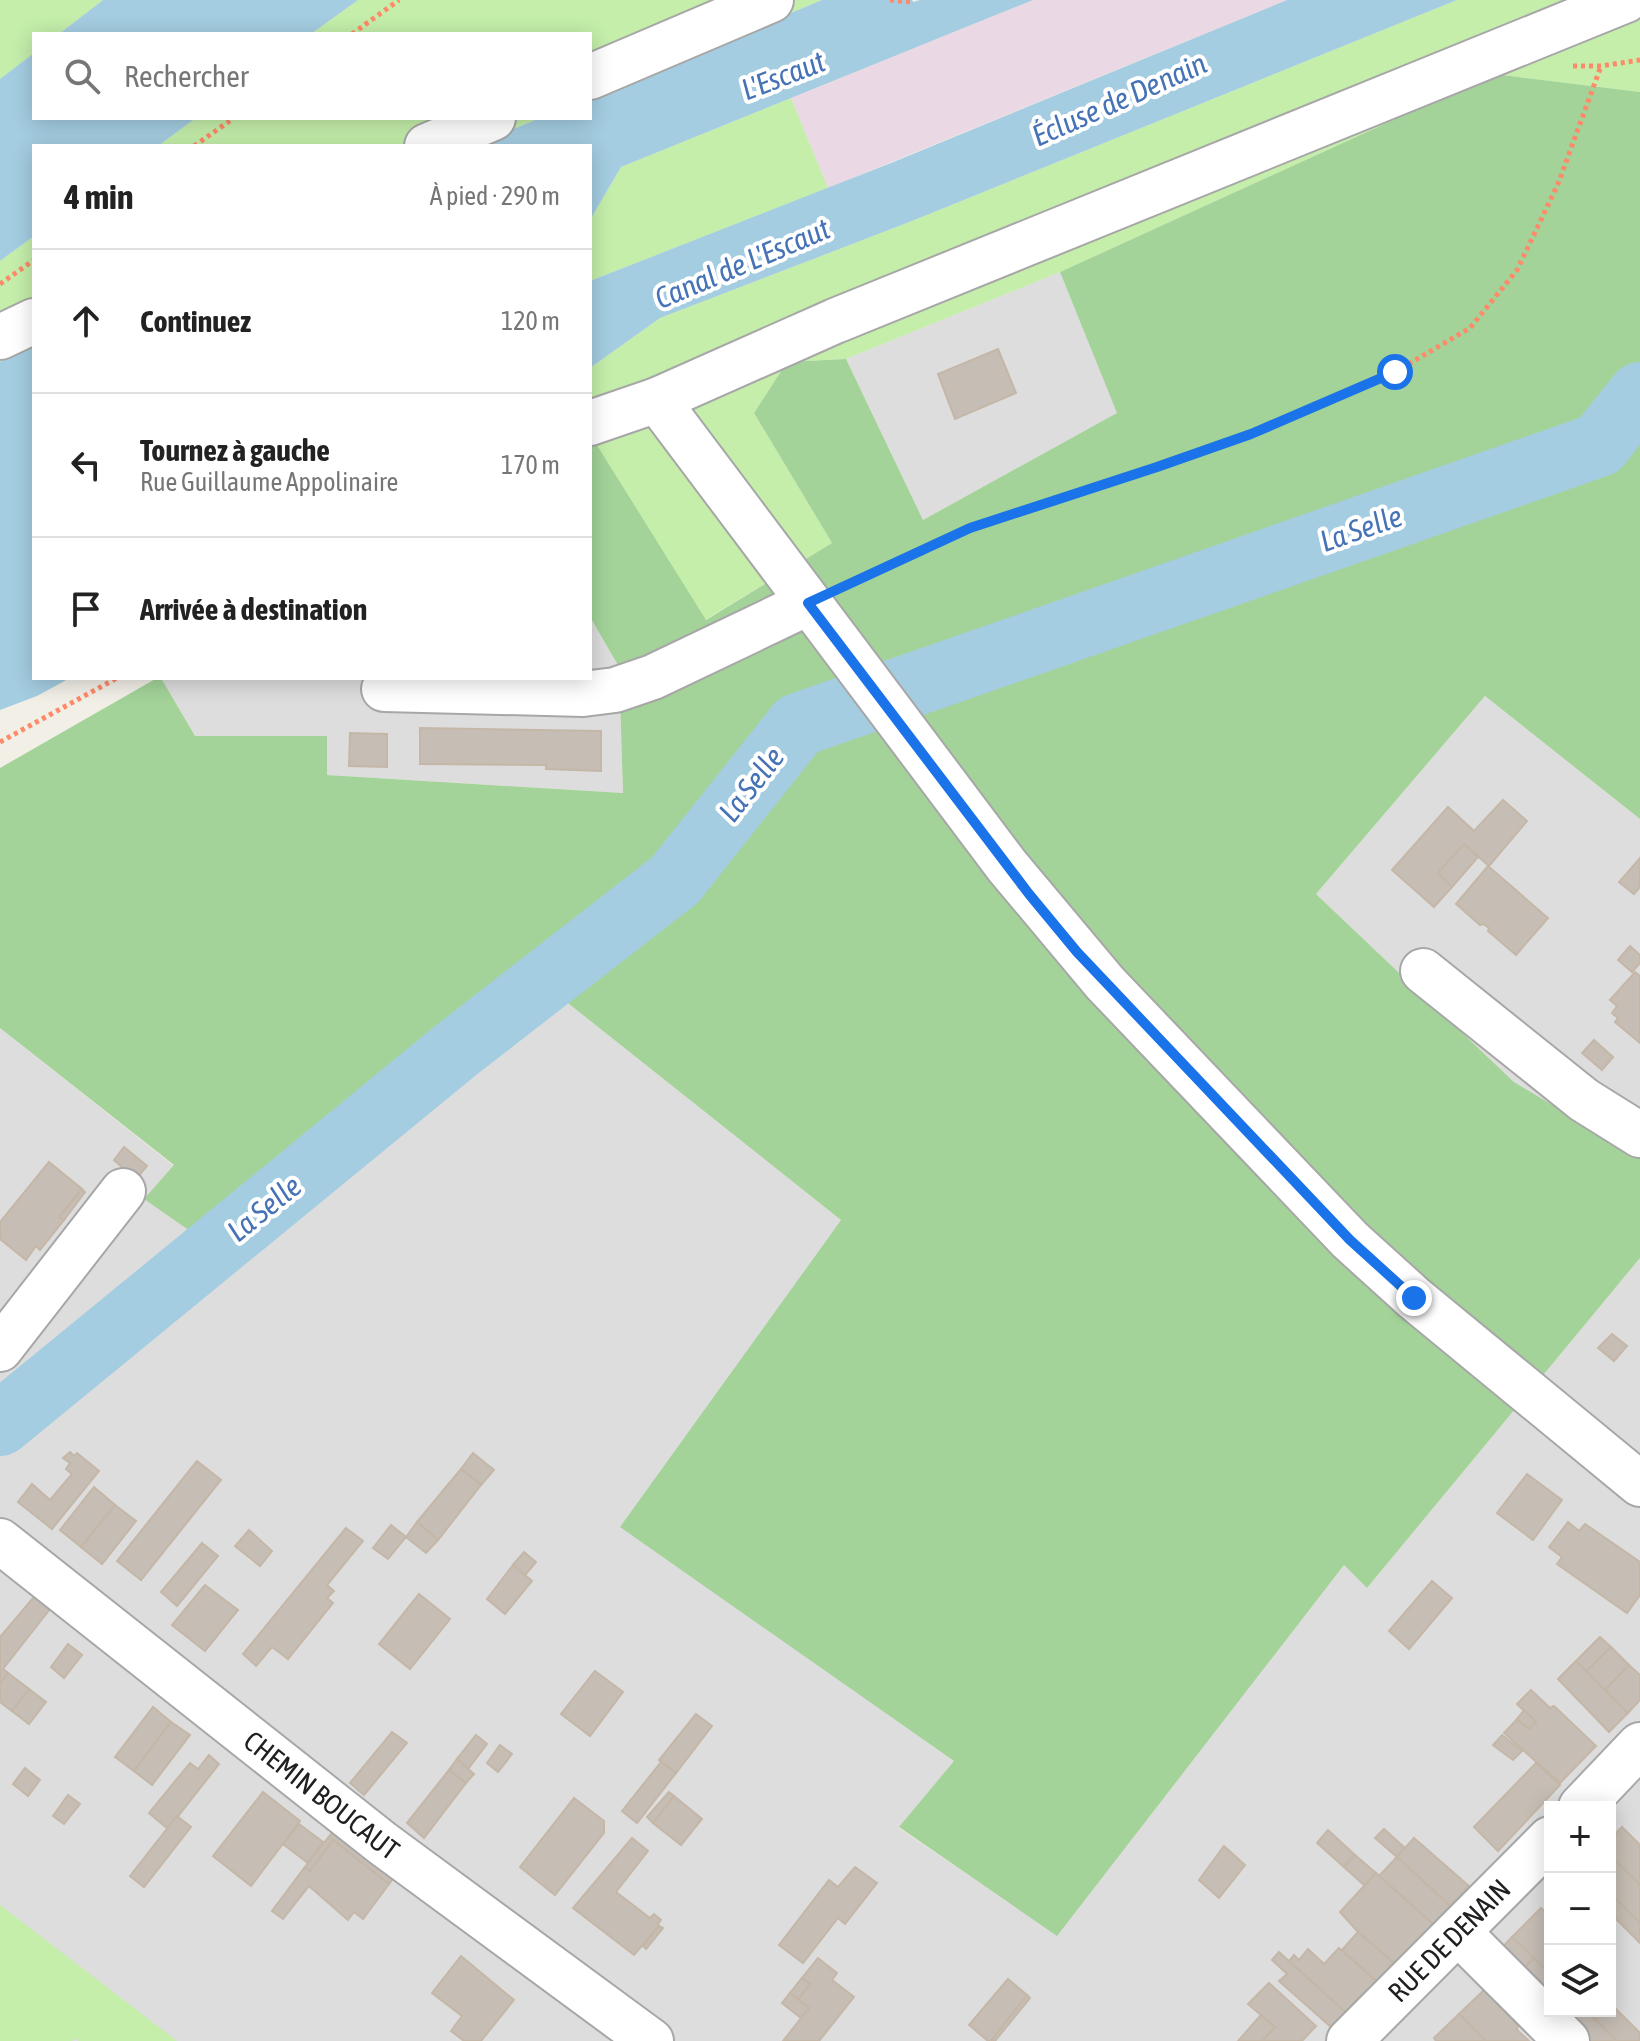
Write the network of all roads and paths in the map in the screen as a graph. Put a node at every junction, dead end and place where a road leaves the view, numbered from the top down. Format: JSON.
{"nodes":[{"id":1,"x":399,"y":0,"type":"edge"},
{"id":2,"x":771,"y":0,"type":"edge"},
{"id":3,"x":890,"y":0,"type":"edge"},
{"id":4,"x":1626,"y":0,"type":"edge"},
{"id":5,"x":913,"y":2,"type":"dead end"},
{"id":6,"x":355,"y":32,"type":"edge"},
{"id":7,"x":1640,"y":60,"type":"edge"},
{"id":8,"x":592,"y":76,"type":"edge"},
{"id":9,"x":231,"y":120,"type":"edge"},
{"id":10,"x":488,"y":120,"type":"edge"},
{"id":11,"x":197,"y":144,"type":"edge"},
{"id":12,"x":432,"y":144,"type":"edge"},
{"id":13,"x":32,"y":261,"type":"edge"},
{"id":14,"x":0,"y":284,"type":"edge"},
{"id":15,"x":32,"y":322,"type":"edge"},
{"id":16,"x":0,"y":337,"type":"edge"},
{"id":17,"x":657,"y":400,"type":"junction"},
{"id":18,"x":592,"y":422,"type":"edge"},
{"id":19,"x":808,"y":603,"type":"junction"},
{"id":20,"x":113,"y":680,"type":"edge"},
{"id":21,"x":384,"y":689,"type":"dead end"},
{"id":22,"x":0,"y":742,"type":"edge"},
{"id":23,"x":1423,"y":971,"type":"dead end"},
{"id":24,"x":1640,"y":1135,"type":"edge"},
{"id":25,"x":123,"y":1191,"type":"dead end"},
{"id":26,"x":0,"y":1349,"type":"edge"},
{"id":27,"x":1640,"y":1484,"type":"edge"},
{"id":28,"x":0,"y":1541,"type":"edge"},
{"id":29,"x":1640,"y":1745,"type":"edge"},
{"id":30,"x":1587,"y":1801,"type":"edge"},
{"id":31,"x":1544,"y":1845,"type":"edge"},
{"id":32,"x":1459,"y":1933,"type":"junction"},
{"id":33,"x":651,"y":2041,"type":"edge"},
{"id":34,"x":1349,"y":2041,"type":"edge"},
{"id":35,"x":1567,"y":2041,"type":"edge"}],
"edges":[{"from":1,"to":6,"type":"path"},
{"from":2,"to":8,"type":"street"},
{"from":3,"to":5,"type":"path"},
{"from":4,"to":17,"type":"street"},
{"from":7,"to":19,"type":"path"},
{"from":9,"to":11,"type":"path"},
{"from":10,"to":12,"type":"street"},
{"from":13,"to":14,"type":"path"},
{"from":15,"to":16,"type":"street"},
{"from":17,"to":18,"type":"street"},
{"from":17,"to":19,"type":"street"},
{"from":19,"to":21,"type":"street"},
{"from":19,"to":27,"type":"street"},
{"from":20,"to":22,"type":"path"},
{"from":23,"to":24,"type":"street"},
{"from":25,"to":26,"type":"street"},
{"from":28,"to":33,"type":"street","name":"CHEMIN BOUCAUT"},
{"from":29,"to":30,"type":"street"},
{"from":31,"to":32,"type":"street","name":"RUE DE DENAIN"},
{"from":32,"to":34,"type":"street","name":"RUE DE DENAIN"},
{"from":32,"to":35,"type":"street"}]}
